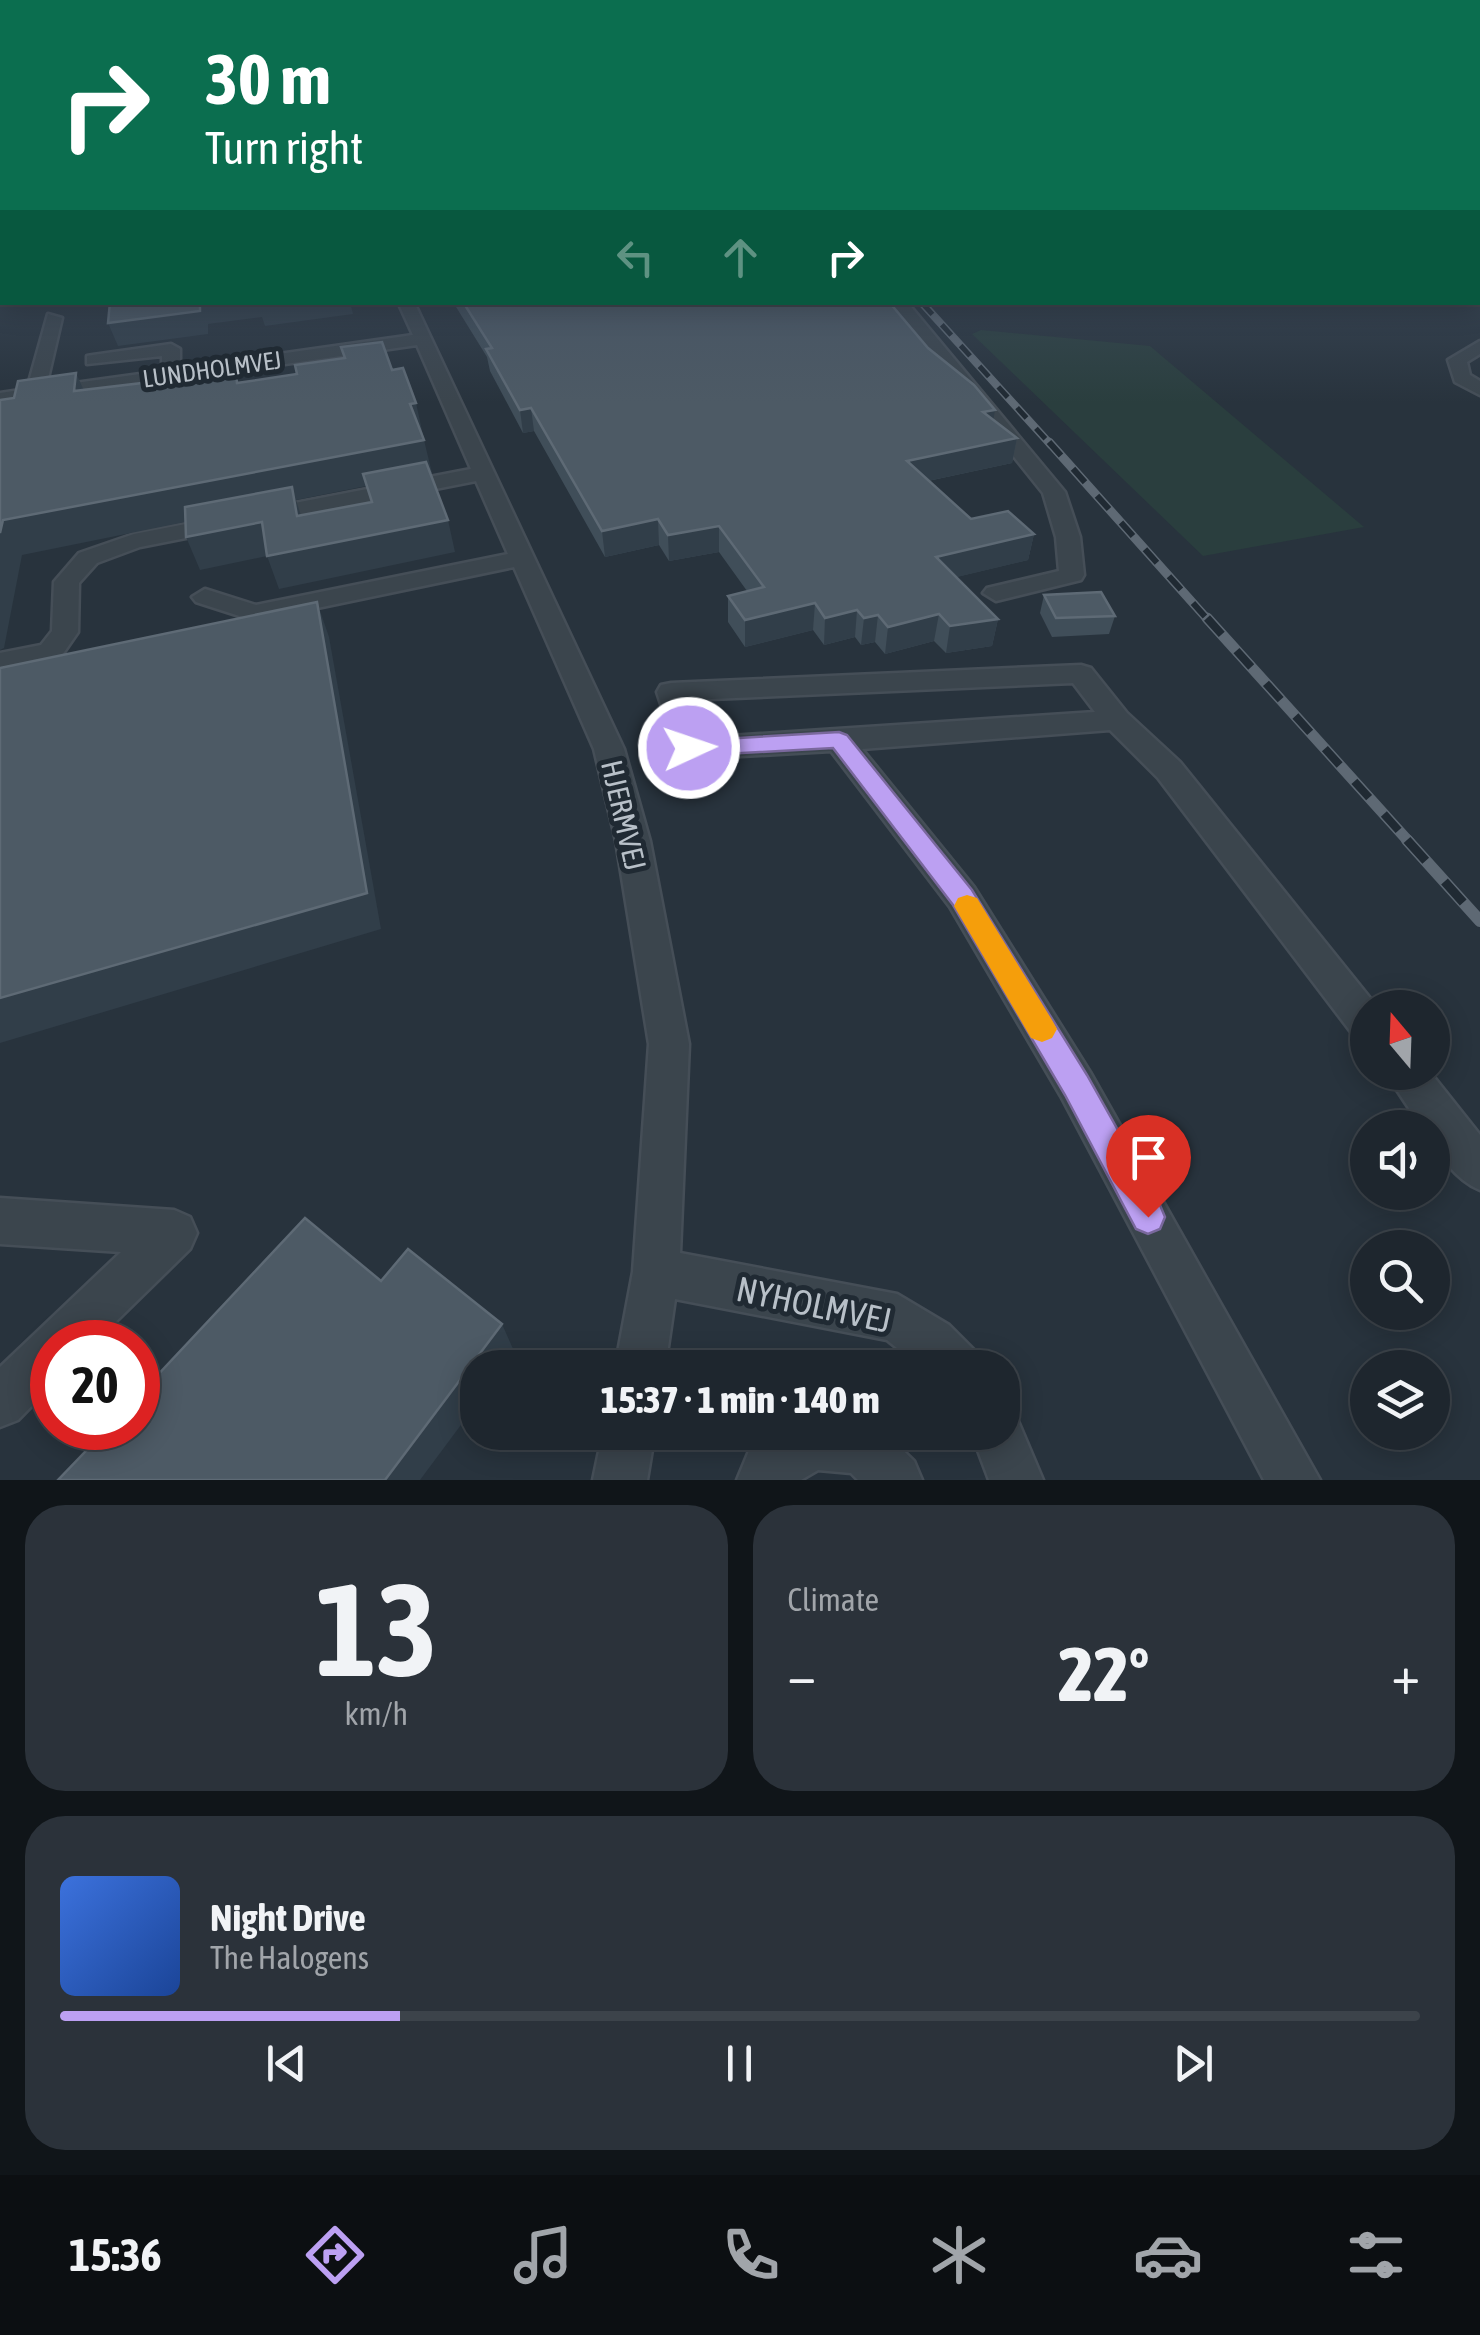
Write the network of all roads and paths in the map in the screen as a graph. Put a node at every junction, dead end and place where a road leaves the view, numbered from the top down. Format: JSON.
{"nodes":[{"id":1,"x":407,"y":305,"type":"edge"},
{"id":2,"x":900,"y":305,"type":"edge"},
{"id":3,"x":54,"y":318,"type":"dead end"},
{"id":4,"x":1480,"y":346,"type":"edge"},
{"id":5,"x":428,"y":348,"type":"junction"},
{"id":6,"x":326,"y":353,"type":"junction"},
{"id":7,"x":93,"y":360,"type":"dead end"},
{"id":8,"x":391,"y":361,"type":"edge"},
{"id":9,"x":182,"y":373,"type":"junction"},
{"id":10,"x":334,"y":374,"type":"edge"},
{"id":11,"x":1480,"y":389,"type":"edge"},
{"id":12,"x":35,"y":394,"type":"junction"},
{"id":13,"x":193,"y":398,"type":"edge"},
{"id":14,"x":0,"y":399,"type":"edge"},
{"id":15,"x":484,"y":473,"type":"junction"},
{"id":16,"x":522,"y":558,"type":"junction"},
{"id":17,"x":996,"y":594,"type":"dead end"},
{"id":18,"x":206,"y":597,"type":"dead end"},
{"id":19,"x":0,"y":662,"type":"edge"},
{"id":20,"x":1117,"y":720,"type":"junction"},
{"id":21,"x":839,"y":740,"type":"junction"},
{"id":22,"x":1350,"y":1001,"type":"edge"},
{"id":23,"x":1419,"y":1090,"type":"edge"},
{"id":24,"x":1480,"y":1168,"type":"edge"},
{"id":25,"x":0,"y":1221,"type":"edge"},
{"id":26,"x":656,"y":1272,"type":"junction"},
{"id":27,"x":84,"y":1320,"type":"edge"},
{"id":28,"x":643,"y":1350,"type":"edge"},
{"id":29,"x":939,"y":1350,"type":"edge"},
{"id":30,"x":30,"y":1373,"type":"edge"},
{"id":31,"x":0,"y":1402,"type":"edge"},
{"id":32,"x":626,"y":1450,"type":"edge"},
{"id":33,"x":1004,"y":1450,"type":"edge"},
{"id":34,"x":620,"y":1480,"type":"edge"},
{"id":35,"x":764,"y":1480,"type":"edge"},
{"id":36,"x":895,"y":1480,"type":"edge"},
{"id":37,"x":1016,"y":1480,"type":"edge"},
{"id":38,"x":1293,"y":1480,"type":"edge"}],
"edges":[{"from":1,"to":5,"type":"street","name":"HJERMVEJ"},
{"from":2,"to":17,"type":"street"},
{"from":3,"to":12,"type":"street"},
{"from":4,"to":11,"type":"street"},
{"from":5,"to":6,"type":"street","name":"LUNDHOLMVEJ"},
{"from":5,"to":8,"type":"street"},
{"from":5,"to":15,"type":"street","name":"HJERMVEJ"},
{"from":6,"to":9,"type":"street","name":"LUNDHOLMVEJ"},
{"from":6,"to":10,"type":"street"},
{"from":7,"to":9,"type":"street"},
{"from":9,"to":12,"type":"street","name":"LUNDHOLMVEJ"},
{"from":9,"to":13,"type":"street"},
{"from":12,"to":14,"type":"street","name":"LUNDHOLMVEJ"},
{"from":15,"to":16,"type":"street","name":"HJERMVEJ"},
{"from":15,"to":19,"type":"street"},
{"from":16,"to":18,"type":"street"},
{"from":16,"to":26,"type":"street","name":"HJERMVEJ"},
{"from":20,"to":21,"type":"street"},
{"from":20,"to":21,"type":"street"},
{"from":20,"to":22,"type":"street"},
{"from":21,"to":38,"type":"street"},
{"from":23,"to":24,"type":"street"},
{"from":25,"to":27,"type":"street"},
{"from":26,"to":28,"type":"street","name":"HJERMVEJ"},
{"from":26,"to":29,"type":"street","name":"NYHOLMVEJ"},
{"from":30,"to":31,"type":"street"},
{"from":32,"to":34,"type":"street"},
{"from":33,"to":37,"type":"street"},
{"from":35,"to":36,"type":"street"}]}
